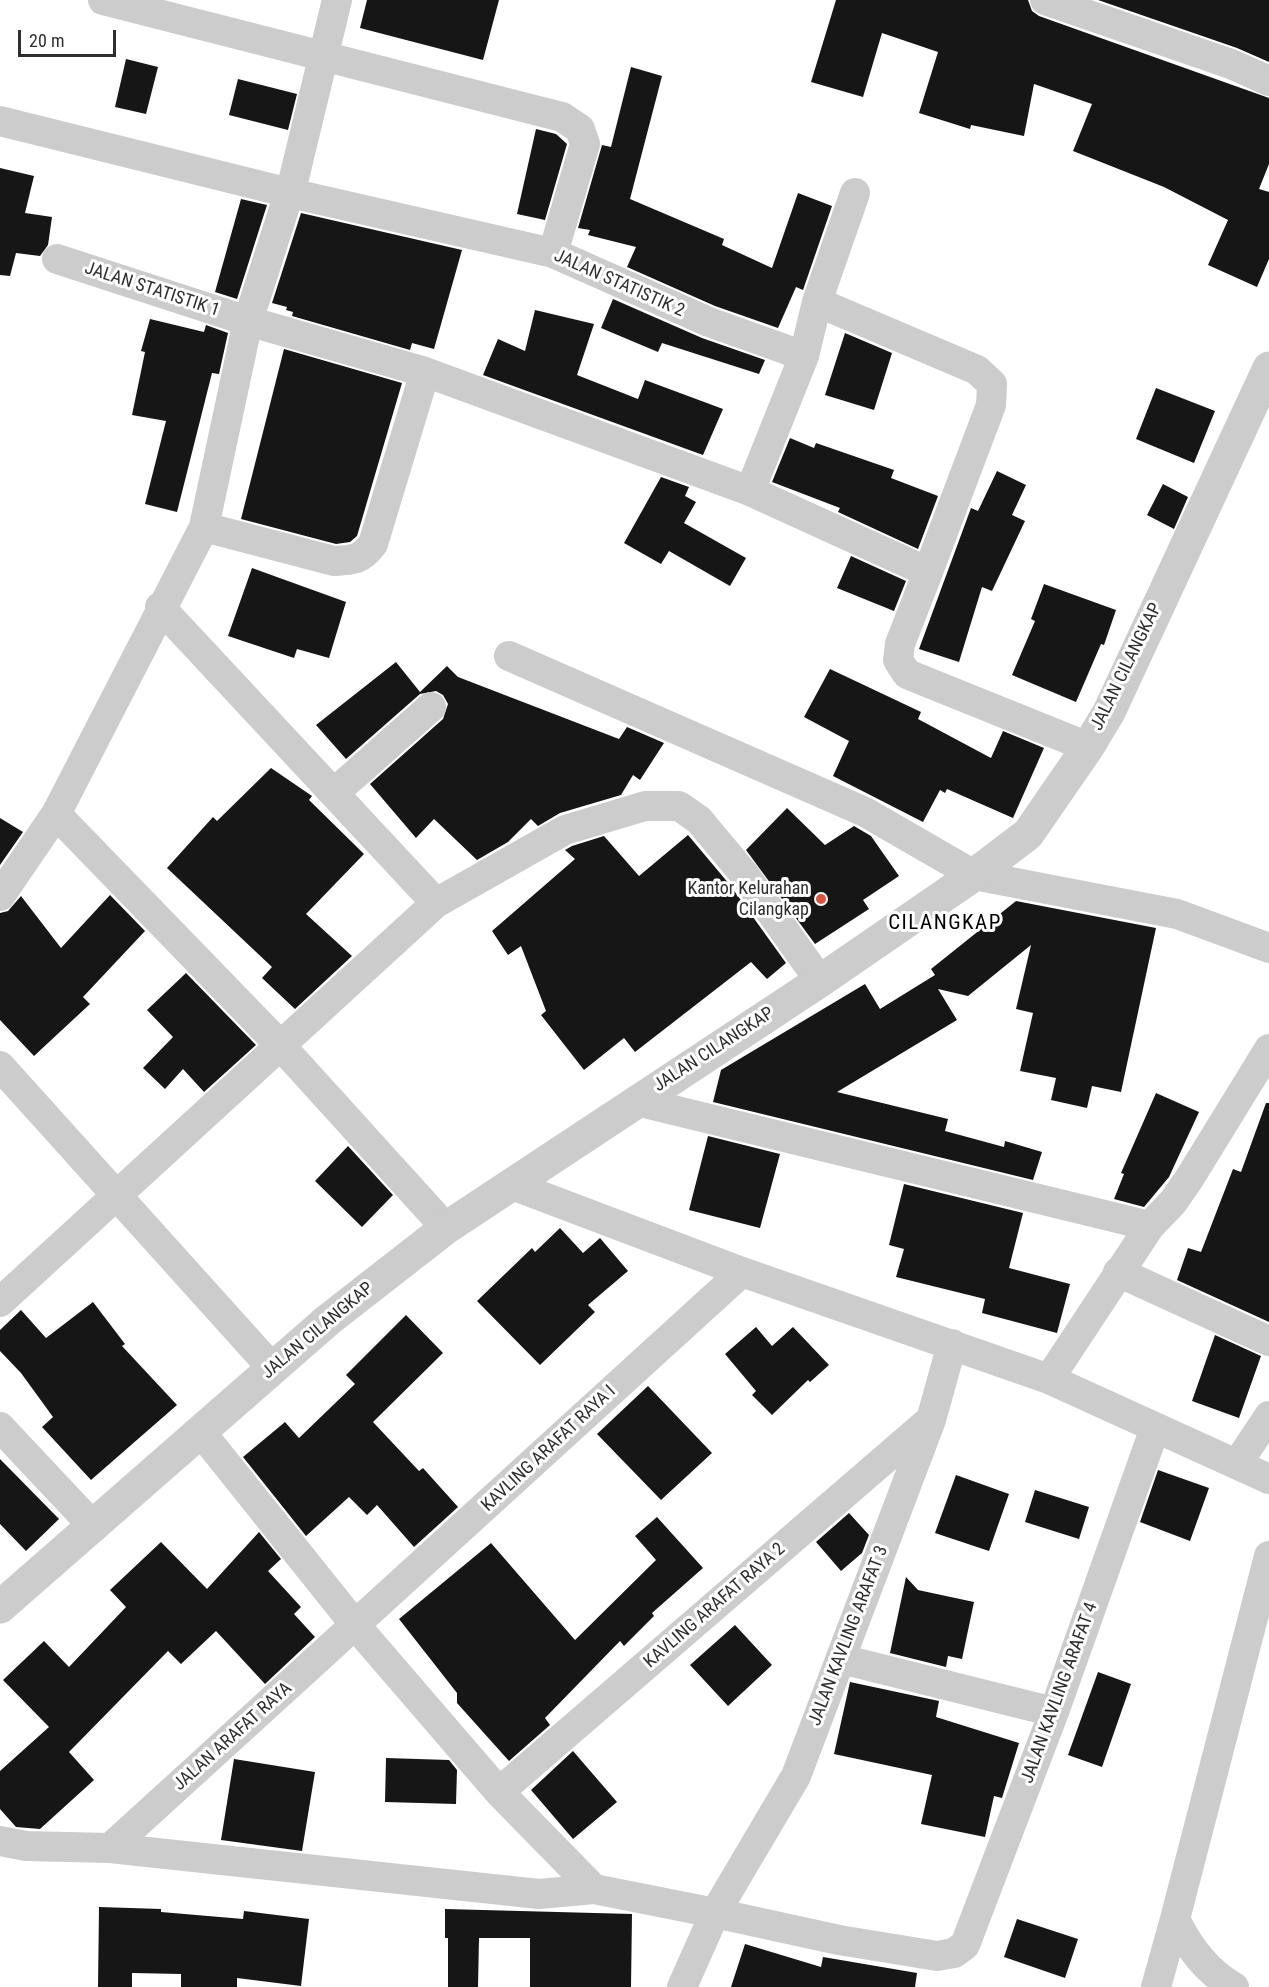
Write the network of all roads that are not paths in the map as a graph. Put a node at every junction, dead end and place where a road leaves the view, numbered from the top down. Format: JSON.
{"nodes":[{"id":1,"x":103,"y":0,"type":"edge"},
{"id":2,"x":337,"y":0,"type":"edge"},
{"id":3,"x":1045,"y":0,"type":"edge"},
{"id":4,"x":322,"y":57,"type":"junction"},
{"id":5,"x":1269,"y":81,"type":"edge"},
{"id":6,"x":0,"y":121,"type":"edge"},
{"id":7,"x":290,"y":193,"type":"junction"},
{"id":8,"x":855,"y":193,"type":"dead end"},
{"id":9,"x":553,"y":253,"type":"junction"},
{"id":10,"x":57,"y":259,"type":"dead end"},
{"id":11,"x":817,"y":302,"type":"junction"},
{"id":12,"x":248,"y":321,"type":"junction"},
{"id":13,"x":804,"y":356,"type":"junction"},
{"id":14,"x":1269,"y":368,"type":"edge"},
{"id":15,"x":425,"y":372,"type":"junction"},
{"id":16,"x":750,"y":491,"type":"junction"},
{"id":17,"x":204,"y":527,"type":"junction"},
{"id":18,"x":928,"y":572,"type":"junction"},
{"id":19,"x":160,"y":607,"type":"junction"},
{"id":20,"x":509,"y":656,"type":"dead end"},
{"id":21,"x":431,"y":707,"type":"dead end"},
{"id":22,"x":1088,"y":747,"type":"junction"},
{"id":23,"x":334,"y":793,"type":"junction"},
{"id":24,"x":56,"y":814,"type":"junction"},
{"id":25,"x":974,"y":875,"type":"junction"},
{"id":26,"x":0,"y":896,"type":"edge"},
{"id":27,"x":436,"y":903,"type":"junction"},
{"id":28,"x":1269,"y":948,"type":"edge"},
{"id":29,"x":820,"y":981,"type":"junction"},
{"id":30,"x":281,"y":1046,"type":"junction"},
{"id":31,"x":1269,"y":1049,"type":"edge"},
{"id":32,"x":0,"y":1066,"type":"edge"},
{"id":33,"x":636,"y":1101,"type":"junction"},
{"id":34,"x":512,"y":1185,"type":"junction"},
{"id":35,"x":117,"y":1194,"type":"junction"},
{"id":36,"x":1150,"y":1226,"type":"junction"},
{"id":37,"x":446,"y":1228,"type":"junction"},
{"id":38,"x":742,"y":1272,"type":"junction"},
{"id":39,"x":1118,"y":1272,"type":"junction"},
{"id":40,"x":0,"y":1302,"type":"edge"},
{"id":41,"x":1269,"y":1341,"type":"edge"},
{"id":42,"x":952,"y":1344,"type":"junction"},
{"id":43,"x":273,"y":1369,"type":"junction"},
{"id":44,"x":1049,"y":1379,"type":"junction"},
{"id":45,"x":1269,"y":1416,"type":"edge"},
{"id":46,"x":931,"y":1420,"type":"junction"},
{"id":47,"x":0,"y":1427,"type":"edge"},
{"id":48,"x":1155,"y":1428,"type":"junction"},
{"id":49,"x":201,"y":1431,"type":"junction"},
{"id":50,"x":1237,"y":1464,"type":"junction"},
{"id":51,"x":1269,"y":1479,"type":"edge"},
{"id":52,"x":94,"y":1527,"type":"junction"},
{"id":53,"x":1269,"y":1556,"type":"edge"},
{"id":54,"x":0,"y":1607,"type":"edge"},
{"id":55,"x":356,"y":1626,"type":"junction"},
{"id":56,"x":841,"y":1659,"type":"junction"},
{"id":57,"x":1054,"y":1712,"type":"junction"},
{"id":58,"x":500,"y":1792,"type":"junction"},
{"id":59,"x":0,"y":1841,"type":"edge"},
{"id":60,"x":110,"y":1848,"type":"junction"},
{"id":61,"x":594,"y":1889,"type":"junction"},
{"id":62,"x":716,"y":1913,"type":"junction"},
{"id":63,"x":1175,"y":1919,"type":"junction"},
{"id":64,"x":682,"y":1987,"type":"edge"},
{"id":65,"x":1156,"y":1987,"type":"edge"},
{"id":66,"x":1234,"y":1987,"type":"edge"}],
"edges":[{"from":1,"to":4,"type":"street"},
{"from":2,"to":4,"type":"street"},
{"from":3,"to":5,"type":"street"},
{"from":4,"to":7,"type":"street"},
{"from":4,"to":9,"type":"street"},
{"from":6,"to":7,"type":"street","name":"JALAN STATISTIK 2"},
{"from":7,"to":9,"type":"street","name":"JALAN STATISTIK 2"},
{"from":7,"to":12,"type":"street"},
{"from":8,"to":11,"type":"street"},
{"from":9,"to":13,"type":"street","name":"JALAN STATISTIK 2"},
{"from":10,"to":12,"type":"street","name":"JALAN STATISTIK 1"},
{"from":11,"to":13,"type":"street"},
{"from":11,"to":18,"type":"street"},
{"from":12,"to":15,"type":"street","name":"JALAN STATISTIK 1"},
{"from":12,"to":17,"type":"street"},
{"from":13,"to":16,"type":"street"},
{"from":14,"to":22,"type":"street","name":"JALAN CILANGKAP"},
{"from":15,"to":16,"type":"street","name":"JALAN STATISTIK 1"},
{"from":15,"to":17,"type":"street"},
{"from":16,"to":18,"type":"street","name":"JALAN STATISTIK 1"},
{"from":17,"to":19,"type":"street"},
{"from":18,"to":22,"type":"street"},
{"from":19,"to":23,"type":"street"},
{"from":19,"to":24,"type":"street"},
{"from":20,"to":25,"type":"street"},
{"from":21,"to":23,"type":"street"},
{"from":22,"to":25,"type":"street","name":"JALAN CILANGKAP"},
{"from":23,"to":27,"type":"street"},
{"from":24,"to":26,"type":"street"},
{"from":24,"to":30,"type":"street"},
{"from":25,"to":28,"type":"street"},
{"from":25,"to":29,"type":"street","name":"JALAN CILANGKAP"},
{"from":27,"to":29,"type":"street"},
{"from":27,"to":30,"type":"street"},
{"from":29,"to":33,"type":"street","name":"JALAN CILANGKAP"},
{"from":30,"to":35,"type":"street"},
{"from":30,"to":37,"type":"street"},
{"from":31,"to":36,"type":"street"},
{"from":32,"to":35,"type":"street"},
{"from":33,"to":34,"type":"street","name":"JALAN CILANGKAP"},
{"from":33,"to":36,"type":"street"},
{"from":34,"to":37,"type":"street","name":"JALAN CILANGKAP"},
{"from":34,"to":38,"type":"street"},
{"from":35,"to":40,"type":"street"},
{"from":35,"to":43,"type":"street"},
{"from":36,"to":39,"type":"street"},
{"from":37,"to":43,"type":"street","name":"JALAN CILANGKAP"},
{"from":38,"to":42,"type":"street"},
{"from":38,"to":55,"type":"street","name":"KAVLING ARAFAT RAYA I"},
{"from":39,"to":41,"type":"street"},
{"from":39,"to":44,"type":"street"},
{"from":42,"to":44,"type":"street"},
{"from":42,"to":46,"type":"street","name":"JALAN KAVLING ARAFAT 3"},
{"from":43,"to":49,"type":"street","name":"JALAN CILANGKAP"},
{"from":44,"to":48,"type":"street"},
{"from":45,"to":50,"type":"street"},
{"from":46,"to":56,"type":"street","name":"JALAN KAVLING ARAFAT 3"},
{"from":46,"to":58,"type":"street","name":"KAVLING ARAFAT RAYA 2"},
{"from":47,"to":52,"type":"street"},
{"from":48,"to":50,"type":"street"},
{"from":48,"to":57,"type":"street","name":"JALAN KAVLING ARAFAT 4"},
{"from":49,"to":52,"type":"street","name":"JALAN CILANGKAP"},
{"from":49,"to":55,"type":"street"},
{"from":50,"to":51,"type":"street"},
{"from":52,"to":54,"type":"street","name":"JALAN CILANGKAP"},
{"from":53,"to":63,"type":"street"},
{"from":55,"to":58,"type":"street"},
{"from":55,"to":60,"type":"street","name":"JALAN ARAFAT RAYA"},
{"from":56,"to":57,"type":"street"},
{"from":56,"to":62,"type":"street","name":"JALAN KAVLING ARAFAT 3"},
{"from":57,"to":62,"type":"street","name":"JALAN KAVLING ARAFAT 4"},
{"from":58,"to":61,"type":"street"},
{"from":59,"to":60,"type":"street"},
{"from":60,"to":61,"type":"street"},
{"from":61,"to":62,"type":"street"},
{"from":62,"to":64,"type":"street","name":"JALAN KAVLING ARAFAT 3"},
{"from":63,"to":65,"type":"street"},
{"from":63,"to":66,"type":"street"}]}
